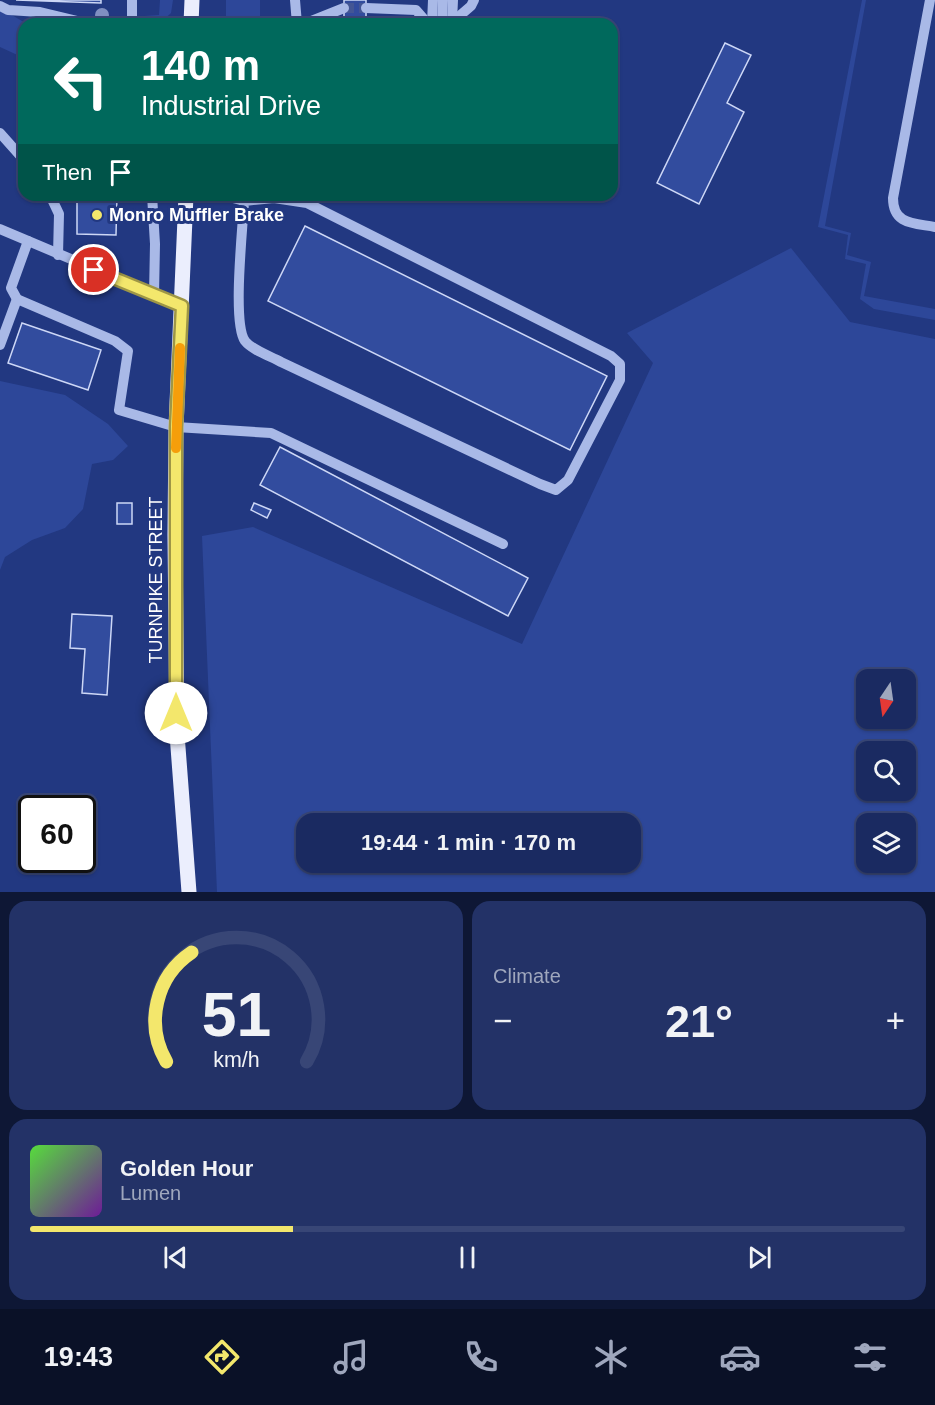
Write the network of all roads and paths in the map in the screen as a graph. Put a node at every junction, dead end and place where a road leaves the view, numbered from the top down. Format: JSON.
{"nodes":[{"id":1,"x":132,"y":0,"type":"edge"},
{"id":2,"x":192,"y":0,"type":"edge"},
{"id":3,"x":295,"y":0,"type":"edge"},
{"id":4,"x":453,"y":0,"type":"edge"},
{"id":5,"x":464,"y":0,"type":"edge"},
{"id":6,"x":474,"y":0,"type":"edge"},
{"id":7,"x":930,"y":0,"type":"edge"},
{"id":8,"x":435,"y":1,"type":"edge"},
{"id":9,"x":0,"y":6,"type":"edge"},
{"id":10,"x":344,"y":8,"type":"tunnel mouth"},
{"id":11,"x":366,"y":8,"type":"tunnel mouth"},
{"id":12,"x":464,"y":12,"type":"junction"},
{"id":13,"x":65,"y":18,"type":"edge"},
{"id":14,"x":132,"y":18,"type":"edge"},
{"id":15,"x":191,"y":18,"type":"edge"},
{"id":16,"x":296,"y":18,"type":"edge"},
{"id":17,"x":319,"y":18,"type":"edge"},
{"id":18,"x":423,"y":18,"type":"edge"},
{"id":19,"x":433,"y":18,"type":"edge"},
{"id":20,"x":445,"y":18,"type":"edge"},
{"id":21,"x":449,"y":18,"type":"edge"},
{"id":22,"x":455,"y":18,"type":"edge"},
{"id":23,"x":0,"y":133,"type":"edge"},
{"id":24,"x":18,"y":153,"type":"edge"},
{"id":25,"x":53,"y":201,"type":"edge"},
{"id":26,"x":152,"y":201,"type":"edge"},
{"id":27,"x":186,"y":201,"type":"edge"},
{"id":28,"x":244,"y":201,"type":"edge"},
{"id":29,"x":294,"y":201,"type":"edge"},
{"id":30,"x":935,"y":227,"type":"edge"},
{"id":31,"x":0,"y":229,"type":"edge"},
{"id":32,"x":28,"y":242,"type":"junction"},
{"id":33,"x":58,"y":255,"type":"junction"},
{"id":34,"x":154,"y":295,"type":"junction"},
{"id":35,"x":17,"y":298,"type":"junction"},
{"id":36,"x":182,"y":306,"type":"junction"},
{"id":37,"x":0,"y":345,"type":"edge"},
{"id":38,"x":176,"y":427,"type":"junction"},
{"id":39,"x":503,"y":544,"type":"dead end"},
{"id":40,"x":189,"y":892,"type":"edge"}],
"edges":[{"from":1,"to":14,"type":"street"},
{"from":2,"to":15,"type":"main road"},
{"from":3,"to":16,"type":"street"},
{"from":4,"to":21,"type":"street"},
{"from":5,"to":12,"type":"street"},
{"from":6,"to":12,"type":"street"},
{"from":7,"to":30,"type":"street"},
{"from":8,"to":19,"type":"street"},
{"from":8,"to":20,"type":"street"},
{"from":9,"to":13,"type":"street"},
{"from":10,"to":17,"type":"street"},
{"from":11,"to":18,"type":"street"},
{"from":12,"to":22,"type":"street"},
{"from":23,"to":24,"type":"street"},
{"from":25,"to":33,"type":"street"},
{"from":26,"to":34,"type":"street"},
{"from":27,"to":36,"type":"main road","name":"TURNPIKE STREET"},
{"from":28,"to":29,"type":"street"},
{"from":31,"to":32,"type":"street"},
{"from":32,"to":33,"type":"street"},
{"from":32,"to":35,"type":"street"},
{"from":33,"to":34,"type":"street"},
{"from":34,"to":36,"type":"street"},
{"from":35,"to":37,"type":"street"},
{"from":35,"to":38,"type":"street"},
{"from":36,"to":38,"type":"main road","name":"TURNPIKE STREET"},
{"from":38,"to":39,"type":"street"},
{"from":38,"to":40,"type":"main road","name":"TURNPIKE STREET"}]}
